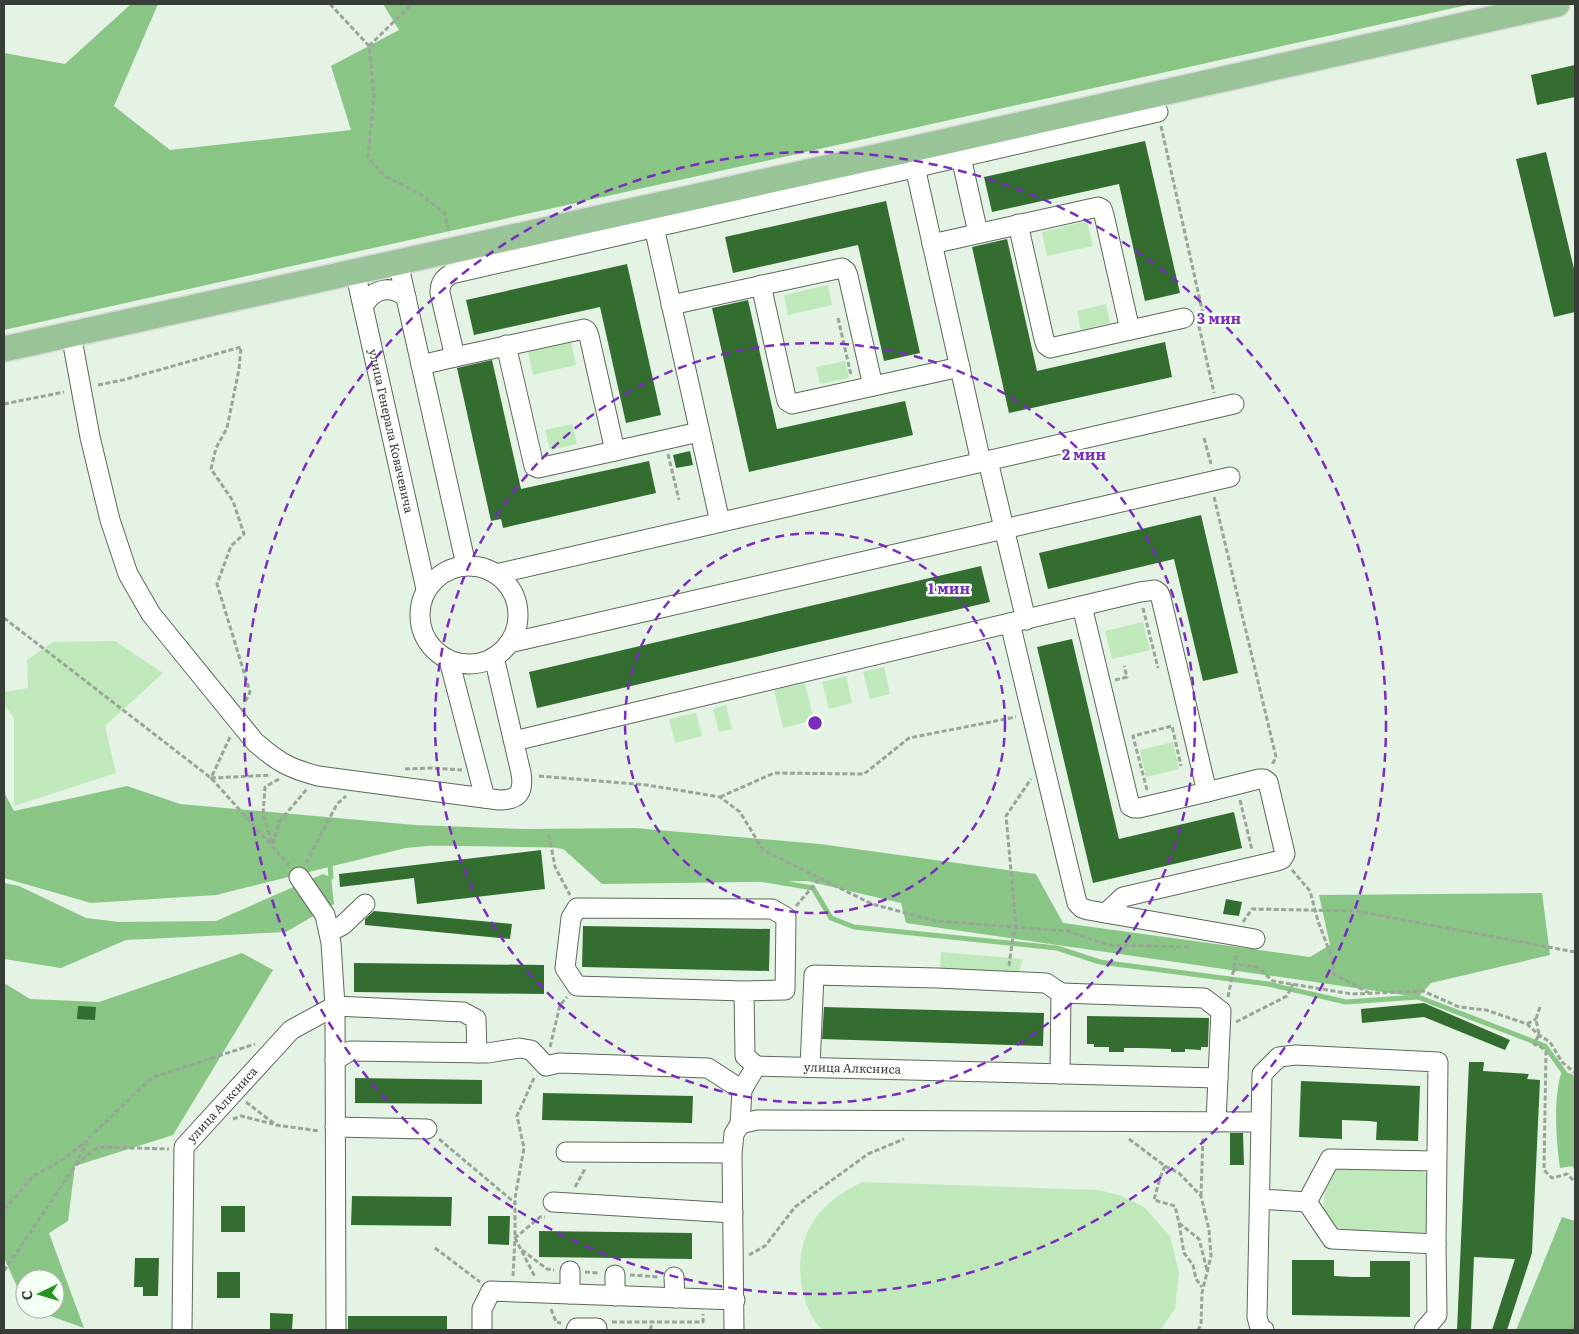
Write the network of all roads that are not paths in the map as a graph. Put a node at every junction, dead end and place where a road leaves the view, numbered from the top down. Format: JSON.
{"nodes":[{"id":1,"x":1557,"y":4,"type":"edge"},
{"id":2,"x":1158,"y":112,"type":"road end"},
{"id":3,"x":961,"y":157,"type":"junction"},
{"id":4,"x":915,"y":167,"type":"junction"},
{"id":5,"x":1018,"y":224,"type":"junction"},
{"id":6,"x":654,"y":227,"type":"junction"},
{"id":7,"x":978,"y":233,"type":"junction"},
{"id":8,"x":932,"y":244,"type":"junction"},
{"id":9,"x":398,"y":262,"type":"junction"},
{"id":10,"x":355,"y":271,"type":"junction"},
{"id":11,"x":761,"y":285,"type":"junction"},
{"id":12,"x":406,"y":298,"type":"junction"},
{"id":13,"x":671,"y":305,"type":"junction"},
{"id":14,"x":363,"y":307,"type":"junction"},
{"id":15,"x":1190,"y":317,"type":"road end"},
{"id":16,"x":1130,"y":330,"type":"junction"},
{"id":17,"x":70,"y":334,"type":"junction"},
{"id":18,"x":506,"y":345,"type":"junction"},
{"id":19,"x":4,"y":349,"type":"edge"},
{"id":20,"x":455,"y":357,"type":"junction"},
{"id":21,"x":421,"y":364,"type":"junction"},
{"id":22,"x":960,"y":367,"type":"junction"},
{"id":23,"x":863,"y":388,"type":"junction"},
{"id":24,"x":1226,"y":406,"type":"road end"},
{"id":25,"x":699,"y":432,"type":"junction"},
{"id":26,"x":615,"y":451,"type":"junction"},
{"id":27,"x":985,"y":461,"type":"junction"},
{"id":28,"x":1218,"y":480,"type":"road end"},
{"id":29,"x":720,"y":522,"type":"junction"},
{"id":30,"x":1004,"y":529,"type":"junction"},
{"id":31,"x":466,"y":565,"type":"junction"},
{"id":32,"x":496,"y":574,"type":"junction"},
{"id":33,"x":426,"y":589,"type":"junction"},
{"id":34,"x":1082,"y":606,"type":"junction"},
{"id":35,"x":1018,"y":622,"type":"junction"},
{"id":36,"x":509,"y":643,"type":"junction"},
{"id":37,"x":494,"y":657,"type":"junction"},
{"id":38,"x":449,"y":660,"type":"junction"},
{"id":39,"x":514,"y":742,"type":"junction"},
{"id":40,"x":1207,"y":792,"type":"junction"},
{"id":41,"x":485,"y":798,"type":"junction"},
{"id":42,"x":299,"y":877,"type":"road end"},
{"id":43,"x":365,"y":904,"type":"dead end"},
{"id":44,"x":1106,"y":913,"type":"junction"},
{"id":45,"x":327,"y":924,"type":"junction"},
{"id":46,"x":1247,"y":938,"type":"road end"},
{"id":47,"x":744,"y":991,"type":"junction"},
{"id":48,"x":1061,"y":993,"type":"junction"},
{"id":49,"x":334,"y":1006,"type":"junction"},
{"id":50,"x":477,"y":1053,"type":"junction"},
{"id":51,"x":335,"y":1060,"type":"junction"},
{"id":52,"x":756,"y":1066,"type":"junction"},
{"id":53,"x":810,"y":1067,"type":"junction"},
{"id":54,"x":1060,"y":1074,"type":"junction"},
{"id":55,"x":1218,"y":1078,"type":"junction"},
{"id":56,"x":742,"y":1090,"type":"junction"},
{"id":57,"x":1216,"y":1122,"type":"junction"},
{"id":58,"x":1260,"y":1122,"type":"junction"},
{"id":59,"x":740,"y":1124,"type":"junction"},
{"id":60,"x":427,"y":1129,"type":"road end"},
{"id":61,"x":335,"y":1130,"type":"junction"},
{"id":62,"x":566,"y":1152,"type":"dead end"},
{"id":63,"x":732,"y":1153,"type":"junction"},
{"id":64,"x":1436,"y":1161,"type":"junction"},
{"id":65,"x":1260,"y":1199,"type":"junction"},
{"id":66,"x":553,"y":1202,"type":"dead end"},
{"id":67,"x":1307,"y":1202,"type":"junction"},
{"id":68,"x":733,"y":1214,"type":"junction"},
{"id":69,"x":1436,"y":1244,"type":"junction"},
{"id":70,"x":570,"y":1270,"type":"road end"},
{"id":71,"x":615,"y":1274,"type":"road end"},
{"id":72,"x":674,"y":1277,"type":"road end"},
{"id":73,"x":570,"y":1294,"type":"junction"},
{"id":74,"x":615,"y":1296,"type":"junction"},
{"id":75,"x":675,"y":1298,"type":"junction"},
{"id":76,"x":735,"y":1300,"type":"junction"},
{"id":77,"x":601,"y":1326,"type":"edge"},
{"id":78,"x":573,"y":1327,"type":"edge"},
{"id":79,"x":182,"y":1330,"type":"edge"},
{"id":80,"x":336,"y":1330,"type":"edge"},
{"id":81,"x":482,"y":1330,"type":"edge"},
{"id":82,"x":734,"y":1330,"type":"edge"},
{"id":83,"x":1264,"y":1330,"type":"edge"},
{"id":84,"x":1424,"y":1330,"type":"edge"}],
"edges":[{"from":1,"to":9,"type":"main road"},
{"from":2,"to":3,"type":"street"},
{"from":3,"to":4,"type":"street"},
{"from":3,"to":7,"type":"street"},
{"from":4,"to":6,"type":"street"},
{"from":4,"to":8,"type":"street"},
{"from":5,"to":7,"type":"street"},
{"from":5,"to":16,"type":"street"},
{"from":5,"to":16,"type":"street"},
{"from":6,"to":13,"type":"street"},
{"from":6,"to":20,"type":"street"},
{"from":7,"to":8,"type":"street"},
{"from":8,"to":22,"type":"street"},
{"from":9,"to":10,"type":"main road"},
{"from":9,"to":12,"type":"street"},
{"from":10,"to":14,"type":"street","name":"улица Генерала Ковачевича"},
{"from":10,"to":17,"type":"main road"},
{"from":11,"to":13,"type":"street"},
{"from":11,"to":23,"type":"street"},
{"from":11,"to":23,"type":"street"},
{"from":12,"to":14,"type":"street"},
{"from":12,"to":21,"type":"street"},
{"from":13,"to":25,"type":"street"},
{"from":14,"to":33,"type":"street","name":"улица Генерала Ковачевича"},
{"from":15,"to":16,"type":"street"},
{"from":17,"to":19,"type":"main road"},
{"from":17,"to":41,"type":"street"},
{"from":18,"to":20,"type":"street"},
{"from":18,"to":26,"type":"street"},
{"from":18,"to":26,"type":"street"},
{"from":20,"to":21,"type":"street"},
{"from":21,"to":31,"type":"street"},
{"from":22,"to":23,"type":"street"},
{"from":22,"to":27,"type":"street"},
{"from":24,"to":27,"type":"street"},
{"from":25,"to":26,"type":"street"},
{"from":25,"to":29,"type":"street"},
{"from":27,"to":29,"type":"street"},
{"from":27,"to":30,"type":"street"},
{"from":28,"to":30,"type":"street"},
{"from":29,"to":32,"type":"street"},
{"from":30,"to":35,"type":"street"},
{"from":30,"to":36,"type":"street"},
{"from":31,"to":32,"type":"street","name":"улица Генерала Ковачевича"},
{"from":31,"to":33,"type":"street","name":"улица Генерала Ковачевича"},
{"from":32,"to":36,"type":"street","name":"улица Генерала Ковачевича"},
{"from":33,"to":38,"type":"street","name":"улица Генерала Ковачевича"},
{"from":34,"to":35,"type":"street"},
{"from":34,"to":40,"type":"street"},
{"from":34,"to":40,"type":"street"},
{"from":35,"to":39,"type":"street"},
{"from":35,"to":44,"type":"street"},
{"from":36,"to":37,"type":"street","name":"улица Генерала Ковачевича"},
{"from":37,"to":38,"type":"street","name":"улица Генерала Ковачевича"},
{"from":37,"to":39,"type":"street"},
{"from":38,"to":41,"type":"street"},
{"from":39,"to":41,"type":"street"},
{"from":40,"to":44,"type":"street"},
{"from":42,"to":45,"type":"street"},
{"from":43,"to":45,"type":"street"},
{"from":44,"to":46,"type":"street"},
{"from":45,"to":49,"type":"street"},
{"from":47,"to":47,"type":"street"},
{"from":47,"to":52,"type":"street"},
{"from":48,"to":53,"type":"street"},
{"from":48,"to":54,"type":"street"},
{"from":48,"to":55,"type":"street"},
{"from":49,"to":50,"type":"street"},
{"from":49,"to":51,"type":"street"},
{"from":49,"to":79,"type":"street","name":"улица Алксниса"},
{"from":50,"to":51,"type":"street"},
{"from":50,"to":56,"type":"street"},
{"from":51,"to":61,"type":"street"},
{"from":52,"to":53,"type":"street","name":"улица Алксниса"},
{"from":52,"to":56,"type":"street"},
{"from":53,"to":54,"type":"street","name":"улица Алксниса"},
{"from":54,"to":55,"type":"street","name":"улица Алксниса"},
{"from":55,"to":57,"type":"street"},
{"from":56,"to":59,"type":"street"},
{"from":57,"to":58,"type":"street"},
{"from":57,"to":59,"type":"street"},
{"from":58,"to":64,"type":"street"},
{"from":58,"to":65,"type":"street"},
{"from":59,"to":63,"type":"street"},
{"from":60,"to":61,"type":"street"},
{"from":61,"to":80,"type":"street"},
{"from":62,"to":63,"type":"street"},
{"from":63,"to":68,"type":"street"},
{"from":64,"to":67,"type":"street"},
{"from":64,"to":69,"type":"street"},
{"from":65,"to":67,"type":"street"},
{"from":65,"to":83,"type":"street"},
{"from":66,"to":68,"type":"street"},
{"from":67,"to":69,"type":"street"},
{"from":68,"to":76,"type":"street"},
{"from":69,"to":84,"type":"street"},
{"from":70,"to":73,"type":"street"},
{"from":71,"to":74,"type":"street"},
{"from":72,"to":75,"type":"street"},
{"from":73,"to":74,"type":"street"},
{"from":73,"to":81,"type":"street"},
{"from":74,"to":75,"type":"street"},
{"from":75,"to":76,"type":"street"},
{"from":76,"to":82,"type":"street"},
{"from":77,"to":78,"type":"street"}]}
